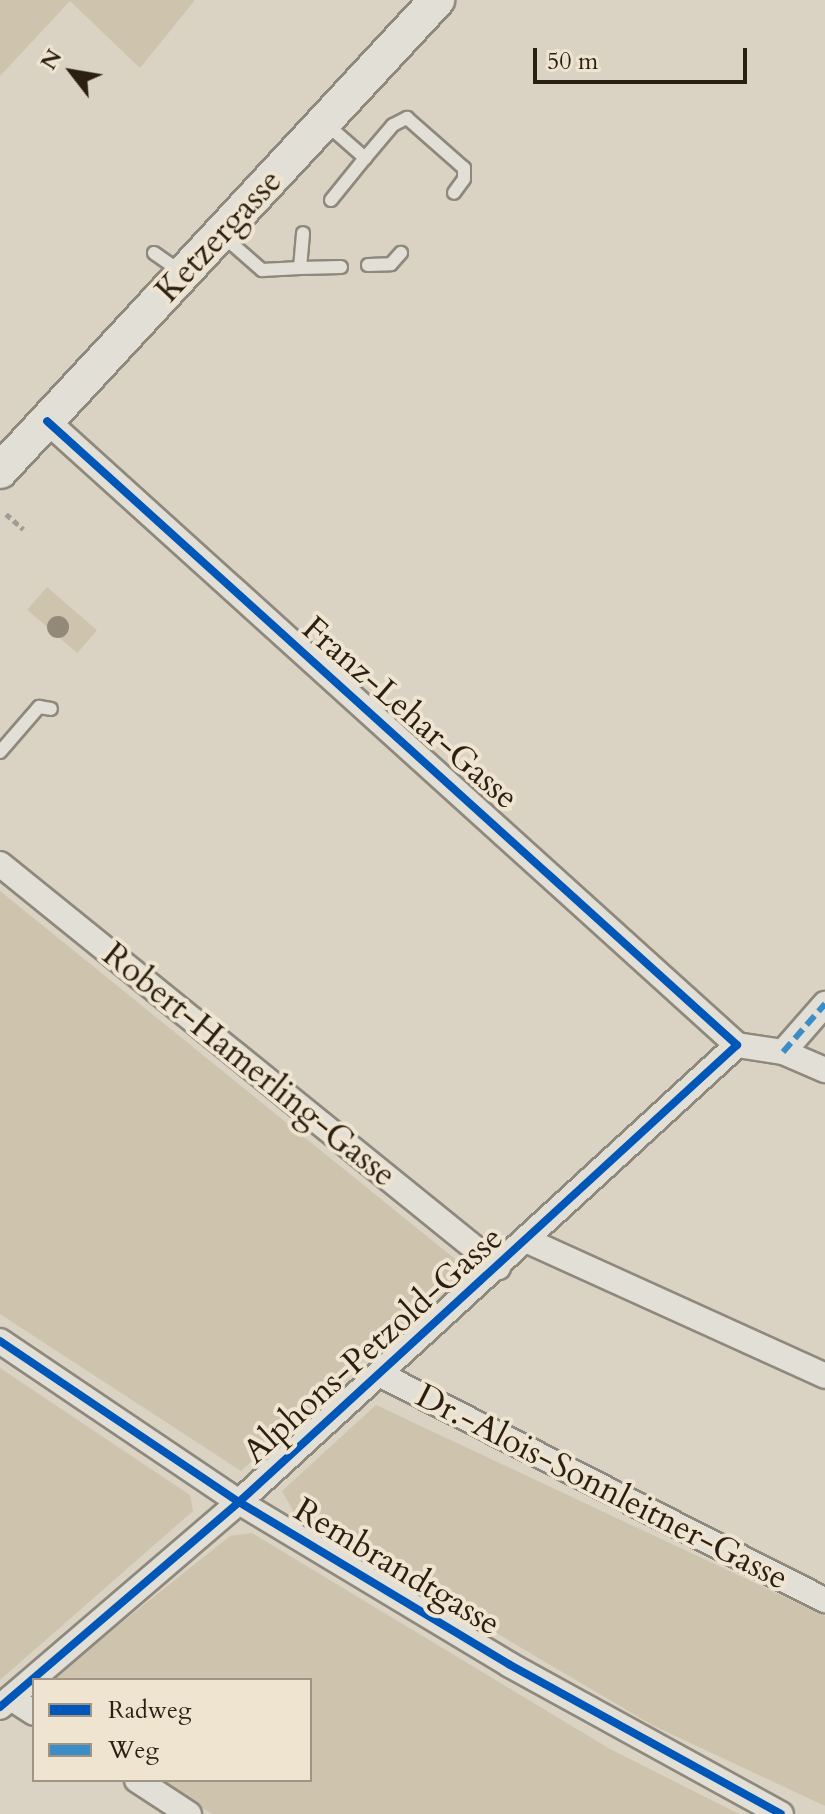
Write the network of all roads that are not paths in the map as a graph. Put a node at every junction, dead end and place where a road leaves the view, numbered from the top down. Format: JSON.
{"nodes":[{"id":1,"x":437,"y":0,"type":"edge"},
{"id":2,"x":324,"y":122,"type":"junction"},
{"id":3,"x":365,"y":158,"type":"junction"},
{"id":4,"x":454,"y":193,"type":"dead end"},
{"id":5,"x":331,"y":200,"type":"dead end"},
{"id":6,"x":303,"y":233,"type":"dead end"},
{"id":7,"x":221,"y":234,"type":"junction"},
{"id":8,"x":154,"y":253,"type":"dead end"},
{"id":9,"x":401,"y":253,"type":"dead end"},
{"id":10,"x":368,"y":265,"type":"dead end"},
{"id":11,"x":341,"y":267,"type":"dead end"},
{"id":12,"x":300,"y":268,"type":"junction"},
{"id":13,"x":184,"y":274,"type":"junction"},
{"id":14,"x":47,"y":421,"type":"junction"},
{"id":15,"x":0,"y":471,"type":"edge"},
{"id":16,"x":51,"y":709,"type":"dead end"},
{"id":17,"x":0,"y":752,"type":"edge"},
{"id":18,"x":0,"y":864,"type":"edge"},
{"id":19,"x":825,"y":1004,"type":"edge"},
{"id":20,"x":737,"y":1045,"type":"junction"},
{"id":21,"x":783,"y":1052,"type":"junction"},
{"id":22,"x":825,"y":1070,"type":"edge"},
{"id":23,"x":528,"y":1241,"type":"junction"},
{"id":24,"x":498,"y":1267,"type":"junction"},
{"id":25,"x":0,"y":1341,"type":"edge"},
{"id":26,"x":379,"y":1374,"type":"junction"},
{"id":27,"x":825,"y":1376,"type":"edge"},
{"id":28,"x":239,"y":1502,"type":"junction"},
{"id":29,"x":825,"y":1600,"type":"edge"},
{"id":30,"x":34,"y":1678,"type":"edge"},
{"id":31,"x":32,"y":1680,"type":"edge"},
{"id":32,"x":6,"y":1702,"type":"edge"},
{"id":33,"x":32,"y":1712,"type":"edge"},
{"id":34,"x":140,"y":1782,"type":"edge"},
{"id":35,"x":189,"y":1814,"type":"edge"},
{"id":36,"x":781,"y":1814,"type":"edge"}],
"edges":[{"from":1,"to":2,"type":"main road","name":"Ketzergasse"},
{"from":2,"to":3,"type":"lane"},
{"from":2,"to":7,"type":"main road","name":"Ketzergasse"},
{"from":3,"to":4,"type":"lane"},
{"from":3,"to":5,"type":"lane"},
{"from":6,"to":12,"type":"lane"},
{"from":7,"to":12,"type":"lane"},
{"from":7,"to":13,"type":"main road","name":"Ketzergasse"},
{"from":8,"to":13,"type":"lane"},
{"from":9,"to":10,"type":"lane"},
{"from":11,"to":12,"type":"lane"},
{"from":13,"to":14,"type":"main road","name":"Ketzergasse"},
{"from":14,"to":15,"type":"main road","name":"Ketzergasse"},
{"from":14,"to":20,"type":"street","name":"Franz-Lehar-Gasse"},
{"from":16,"to":17,"type":"lane"},
{"from":18,"to":24,"type":"street","name":"Robert-Hamerling-Gasse"},
{"from":19,"to":21,"type":"street"},
{"from":20,"to":21,"type":"street"},
{"from":20,"to":23,"type":"street","name":"Alphons-Petzold-Gasse"},
{"from":21,"to":22,"type":"street"},
{"from":23,"to":24,"type":"street","name":"Alphons-Petzold-Gasse"},
{"from":23,"to":27,"type":"street"},
{"from":24,"to":26,"type":"street","name":"Alphons-Petzold-Gasse"},
{"from":25,"to":28,"type":"street","name":"Rembrandtgasse"},
{"from":26,"to":28,"type":"street","name":"Alphons-Petzold-Gasse"},
{"from":26,"to":29,"type":"street","name":"Dr.-Alois-Sonnleitner-Gasse"},
{"from":28,"to":30,"type":"street","name":"Alphons-Petzold-Gasse"},
{"from":28,"to":36,"type":"street","name":"Rembrandtgasse"},
{"from":31,"to":32,"type":"street","name":"Alphons-Petzold-Gasse"},
{"from":32,"to":33,"type":"street"},
{"from":34,"to":35,"type":"street"}]}
